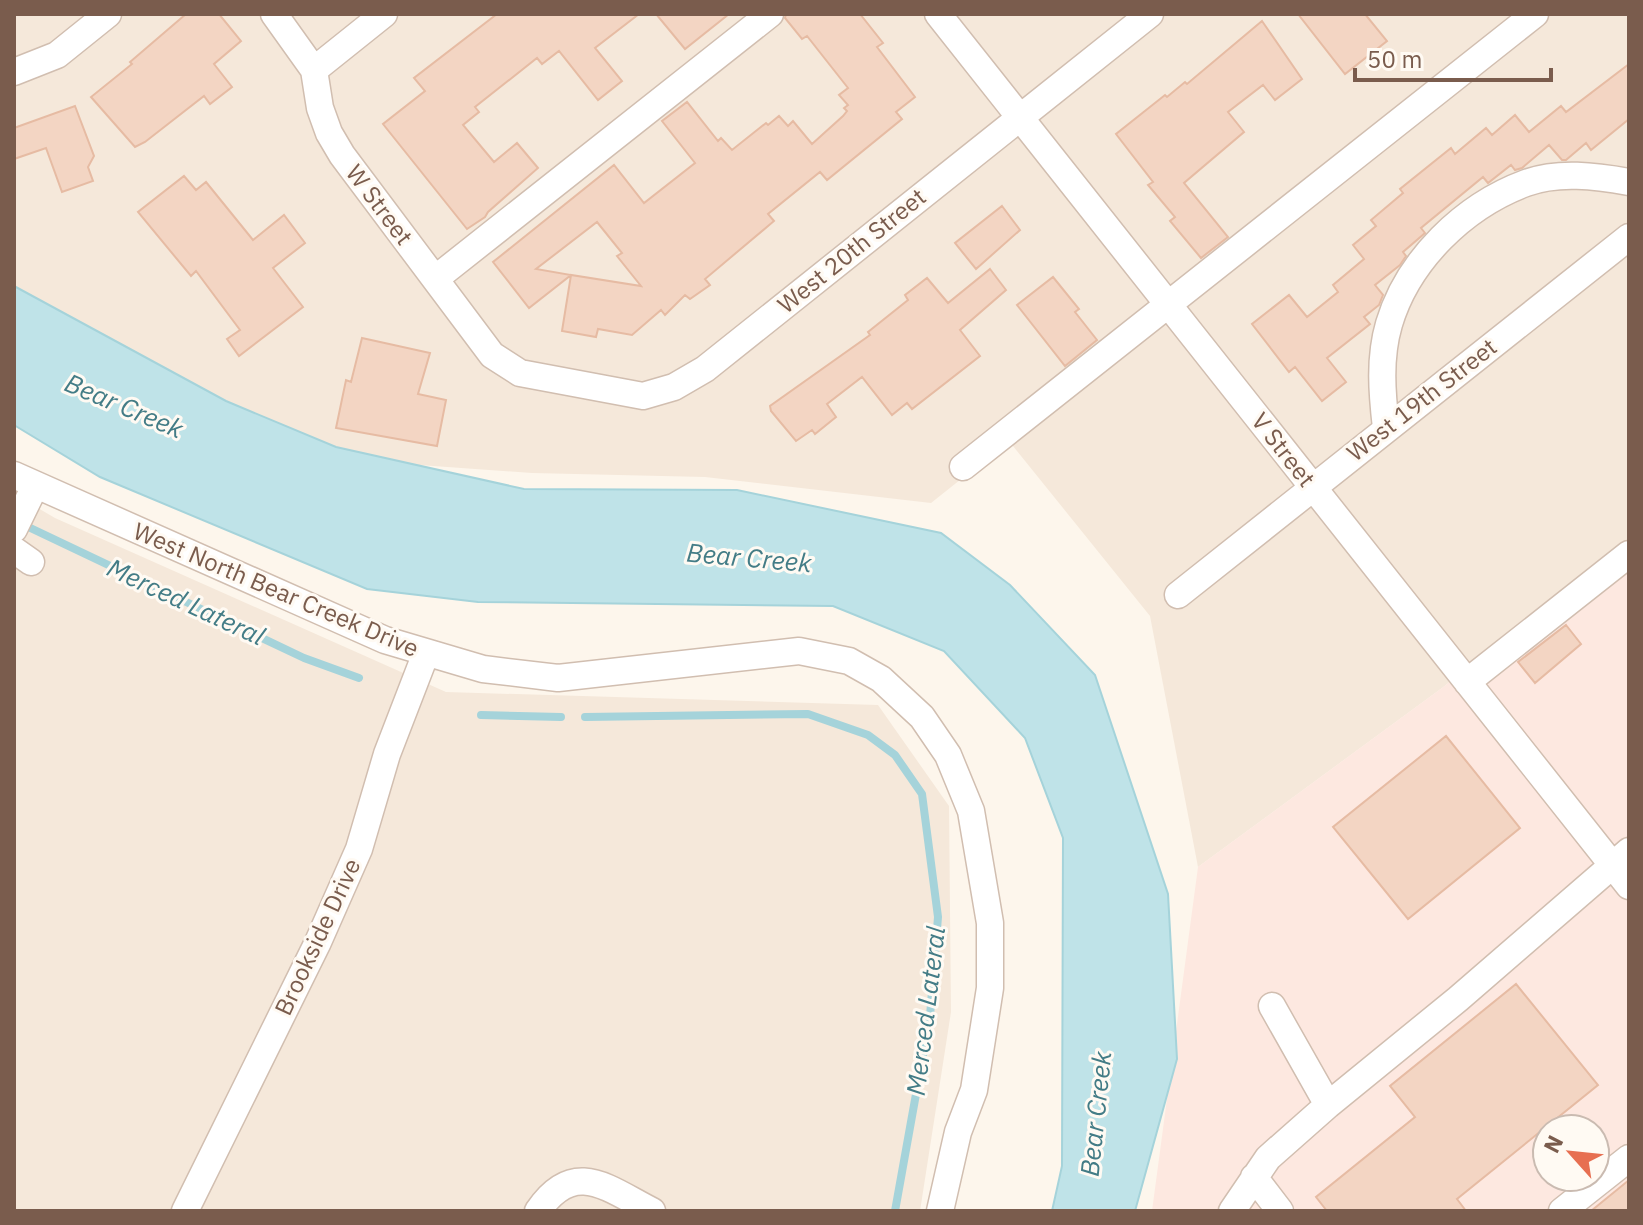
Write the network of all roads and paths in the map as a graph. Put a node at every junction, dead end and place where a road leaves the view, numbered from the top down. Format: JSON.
{"nodes":[{"id":1,"x":108,"y":14,"type":"edge"},
{"id":2,"x":274,"y":14,"type":"edge"},
{"id":3,"x":384,"y":14,"type":"edge"},
{"id":4,"x":770,"y":14,"type":"edge"},
{"id":5,"x":938,"y":14,"type":"edge"},
{"id":6,"x":1150,"y":14,"type":"edge"},
{"id":7,"x":1535,"y":14,"type":"edge"},
{"id":8,"x":314,"y":70,"type":"junction"},
{"id":9,"x":14,"y":72,"type":"edge"},
{"id":10,"x":1019,"y":117,"type":"junction"},
{"id":11,"x":1629,"y":182,"type":"edge"},
{"id":12,"x":1629,"y":237,"type":"edge"},
{"id":13,"x":435,"y":279,"type":"junction"},
{"id":14,"x":1168,"y":305,"type":"junction"},
{"id":15,"x":520,"y":373,"type":"joint"},
{"id":16,"x":1386,"y":428,"type":"junction"},
{"id":17,"x":963,"y":467,"type":"dead end"},
{"id":18,"x":1312,"y":487,"type":"junction"},
{"id":19,"x":22,"y":500,"type":"edge"},
{"id":20,"x":1629,"y":554,"type":"edge"},
{"id":21,"x":1178,"y":595,"type":"dead end"},
{"id":22,"x":426,"y":653,"type":"junction"},
{"id":23,"x":1467,"y":682,"type":"junction"},
{"id":24,"x":1620,"y":858,"type":"edge"},
{"id":25,"x":1629,"y":886,"type":"edge"},
{"id":26,"x":1272,"y":1006,"type":"dead end"},
{"id":27,"x":1328,"y":1105,"type":"junction"},
{"id":28,"x":1629,"y":1158,"type":"edge"},
{"id":29,"x":1254,"y":1177,"type":"junction"},
{"id":30,"x":185,"y":1211,"type":"edge"},
{"id":31,"x":538,"y":1211,"type":"edge"},
{"id":32,"x":652,"y":1211,"type":"edge"},
{"id":33,"x":940,"y":1211,"type":"edge"},
{"id":34,"x":1232,"y":1211,"type":"edge"},
{"id":35,"x":1280,"y":1211,"type":"edge"},
{"id":36,"x":1562,"y":1211,"type":"edge"}],
"edges":[{"from":1,"to":9,"type":"street"},
{"from":2,"to":8,"type":"street","name":"W Street"},
{"from":3,"to":8,"type":"street"},
{"from":4,"to":13,"type":"street"},
{"from":5,"to":10,"type":"street","name":"V Street"},
{"from":6,"to":10,"type":"street","name":"West 20th Street"},
{"from":7,"to":14,"type":"street"},
{"from":8,"to":13,"type":"street","name":"W Street"},
{"from":10,"to":14,"type":"street","name":"V Street"},
{"from":10,"to":15,"type":"street","name":"West 20th Street"},
{"from":11,"to":16,"type":"street"},
{"from":12,"to":16,"type":"street","name":"West 19th Street"},
{"from":13,"to":15,"type":"street","name":"W Street"},
{"from":14,"to":17,"type":"street"},
{"from":14,"to":18,"type":"street","name":"V Street"},
{"from":16,"to":18,"type":"street","name":"West 19th Street"},
{"from":18,"to":21,"type":"street","name":"West 19th Street"},
{"from":18,"to":23,"type":"street","name":"V Street"},
{"from":19,"to":22,"type":"street","name":"West North Bear Creek Drive"},
{"from":20,"to":23,"type":"street"},
{"from":22,"to":30,"type":"street","name":"Brookside Drive"},
{"from":22,"to":33,"type":"street","name":"West North Bear Creek Drive"},
{"from":23,"to":24,"type":"street","name":"V Street"},
{"from":24,"to":25,"type":"street","name":"V Street"},
{"from":24,"to":27,"type":"street"},
{"from":26,"to":27,"type":"street"},
{"from":27,"to":29,"type":"street"},
{"from":28,"to":36,"type":"street"},
{"from":29,"to":34,"type":"street"},
{"from":29,"to":35,"type":"street"},
{"from":31,"to":32,"type":"street"}]}
